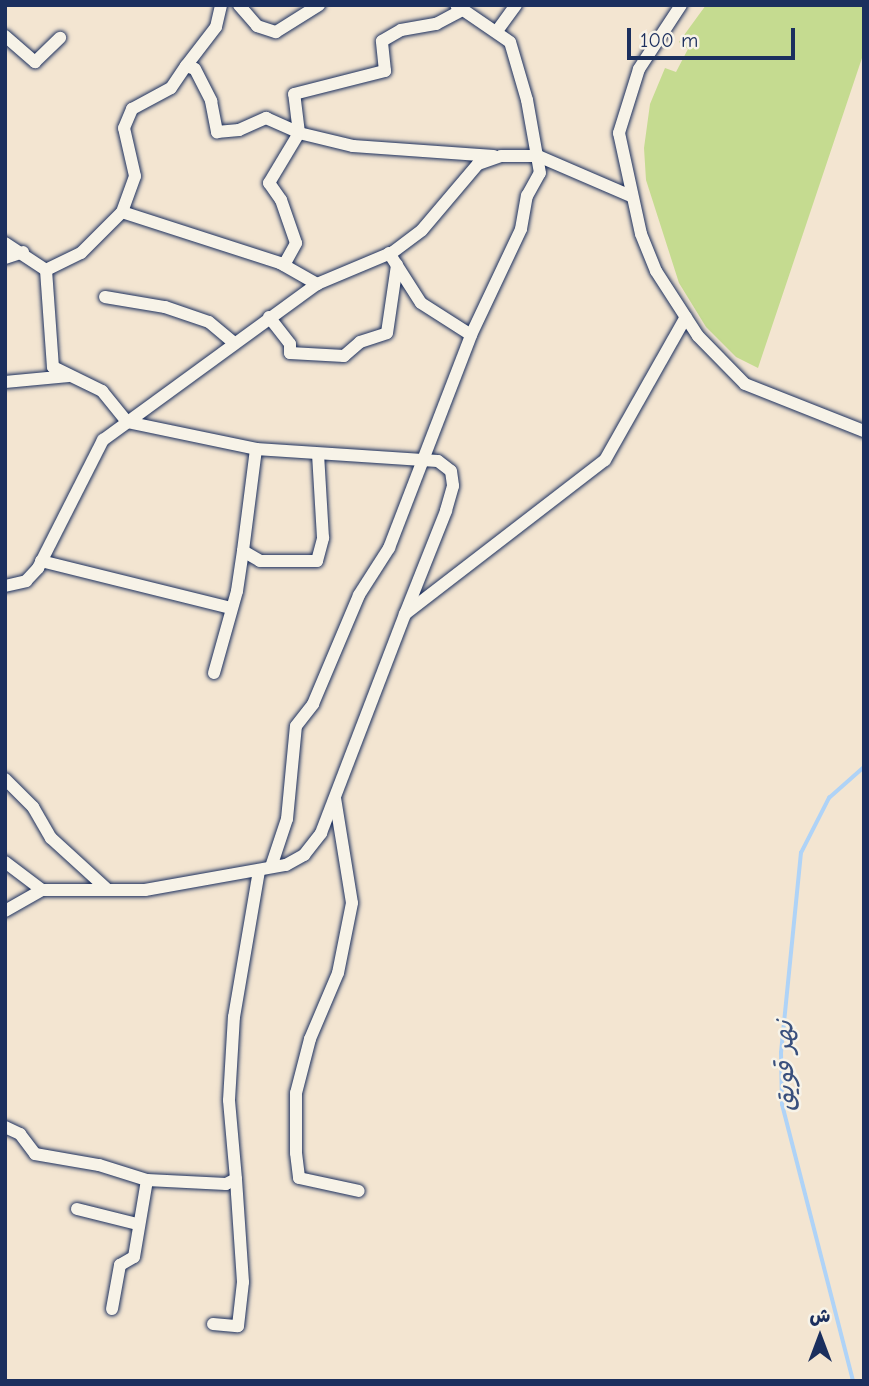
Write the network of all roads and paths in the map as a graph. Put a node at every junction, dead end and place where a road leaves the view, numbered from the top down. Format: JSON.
{"nodes":[{"id":1,"x":221,"y":5,"type":"edge"},
{"id":2,"x":239,"y":5,"type":"edge"},
{"id":3,"x":319,"y":5,"type":"edge"},
{"id":4,"x":516,"y":5,"type":"edge"},
{"id":5,"x":681,"y":5,"type":"edge"},
{"id":6,"x":459,"y":8,"type":"edge"},
{"id":7,"x":497,"y":31,"type":"junction"},
{"id":8,"x":5,"y":36,"type":"edge"},
{"id":9,"x":60,"y":38,"type":"dead end"},
{"id":10,"x":186,"y":66,"type":"junction"},
{"id":11,"x":299,"y":133,"type":"junction"},
{"id":12,"x":501,"y":156,"type":"junction"},
{"id":13,"x":538,"y":156,"type":"junction"},
{"id":14,"x":631,"y":196,"type":"junction"},
{"id":15,"x":122,"y":212,"type":"junction"},
{"id":16,"x":5,"y":243,"type":"edge"},
{"id":17,"x":23,"y":252,"type":"junction"},
{"id":18,"x":390,"y":253,"type":"junction"},
{"id":19,"x":5,"y":258,"type":"edge"},
{"id":20,"x":285,"y":265,"type":"junction"},
{"id":21,"x":397,"y":265,"type":"junction"},
{"id":22,"x":46,"y":270,"type":"junction"},
{"id":23,"x":317,"y":284,"type":"junction"},
{"id":24,"x":105,"y":297,"type":"dead end"},
{"id":25,"x":269,"y":317,"type":"junction"},
{"id":26,"x":685,"y":317,"type":"junction"},
{"id":27,"x":471,"y":335,"type":"junction"},
{"id":28,"x":233,"y":342,"type":"junction"},
{"id":29,"x":69,"y":376,"type":"junction"},
{"id":30,"x":5,"y":382,"type":"edge"},
{"id":31,"x":127,"y":422,"type":"junction"},
{"id":32,"x":864,"y":430,"type":"edge"},
{"id":33,"x":256,"y":449,"type":"junction"},
{"id":34,"x":318,"y":455,"type":"junction"},
{"id":35,"x":425,"y":459,"type":"junction"},
{"id":36,"x":243,"y":551,"type":"junction"},
{"id":37,"x":41,"y":561,"type":"junction"},
{"id":38,"x":5,"y":586,"type":"edge"},
{"id":39,"x":232,"y":608,"type":"junction"},
{"id":40,"x":405,"y":614,"type":"junction"},
{"id":41,"x":214,"y":673,"type":"dead end"},
{"id":42,"x":5,"y":779,"type":"edge"},
{"id":43,"x":334,"y":797,"type":"junction"},
{"id":44,"x":5,"y":862,"type":"edge"},
{"id":45,"x":265,"y":869,"type":"junction"},
{"id":46,"x":42,"y":890,"type":"junction"},
{"id":47,"x":108,"y":890,"type":"junction"},
{"id":48,"x":5,"y":911,"type":"edge"},
{"id":49,"x":5,"y":1127,"type":"edge"},
{"id":50,"x":236,"y":1179,"type":"junction"},
{"id":51,"x":147,"y":1180,"type":"junction"},
{"id":52,"x":359,"y":1191,"type":"dead end"},
{"id":53,"x":77,"y":1209,"type":"dead end"},
{"id":54,"x":137,"y":1224,"type":"junction"},
{"id":55,"x":112,"y":1309,"type":"dead end"},
{"id":56,"x":213,"y":1324,"type":"dead end"}],
"edges":[{"from":1,"to":10,"type":"street"},
{"from":2,"to":3,"type":"street"},
{"from":4,"to":7,"type":"street"},
{"from":5,"to":14,"type":"street"},
{"from":6,"to":7,"type":"street"},
{"from":6,"to":11,"type":"street"},
{"from":7,"to":13,"type":"street"},
{"from":8,"to":9,"type":"street"},
{"from":10,"to":11,"type":"street"},
{"from":10,"to":15,"type":"street"},
{"from":11,"to":12,"type":"street"},
{"from":11,"to":20,"type":"street"},
{"from":12,"to":13,"type":"street"},
{"from":12,"to":18,"type":"street"},
{"from":13,"to":14,"type":"street"},
{"from":13,"to":27,"type":"street"},
{"from":14,"to":26,"type":"street"},
{"from":15,"to":20,"type":"street"},
{"from":15,"to":22,"type":"street"},
{"from":16,"to":17,"type":"street"},
{"from":17,"to":19,"type":"street"},
{"from":17,"to":22,"type":"street"},
{"from":18,"to":21,"type":"street"},
{"from":18,"to":23,"type":"street"},
{"from":20,"to":23,"type":"street"},
{"from":21,"to":25,"type":"street"},
{"from":21,"to":27,"type":"street"},
{"from":22,"to":29,"type":"street"},
{"from":23,"to":25,"type":"street"},
{"from":24,"to":28,"type":"street"},
{"from":25,"to":28,"type":"street"},
{"from":26,"to":32,"type":"street"},
{"from":26,"to":40,"type":"street"},
{"from":27,"to":35,"type":"street"},
{"from":28,"to":31,"type":"street"},
{"from":29,"to":30,"type":"street"},
{"from":29,"to":31,"type":"street"},
{"from":31,"to":33,"type":"street"},
{"from":31,"to":37,"type":"street"},
{"from":33,"to":34,"type":"street"},
{"from":33,"to":36,"type":"street"},
{"from":34,"to":35,"type":"street"},
{"from":34,"to":36,"type":"street"},
{"from":35,"to":40,"type":"street"},
{"from":35,"to":45,"type":"street"},
{"from":36,"to":39,"type":"street"},
{"from":37,"to":38,"type":"street"},
{"from":37,"to":39,"type":"street"},
{"from":39,"to":41,"type":"street"},
{"from":40,"to":43,"type":"street"},
{"from":42,"to":47,"type":"street"},
{"from":43,"to":45,"type":"street"},
{"from":43,"to":52,"type":"street"},
{"from":44,"to":46,"type":"street"},
{"from":45,"to":47,"type":"street"},
{"from":45,"to":50,"type":"street"},
{"from":46,"to":47,"type":"street"},
{"from":46,"to":48,"type":"street"},
{"from":49,"to":51,"type":"street"},
{"from":50,"to":51,"type":"street"},
{"from":50,"to":56,"type":"street"},
{"from":51,"to":54,"type":"street"},
{"from":53,"to":54,"type":"street"},
{"from":54,"to":55,"type":"street"}]}
